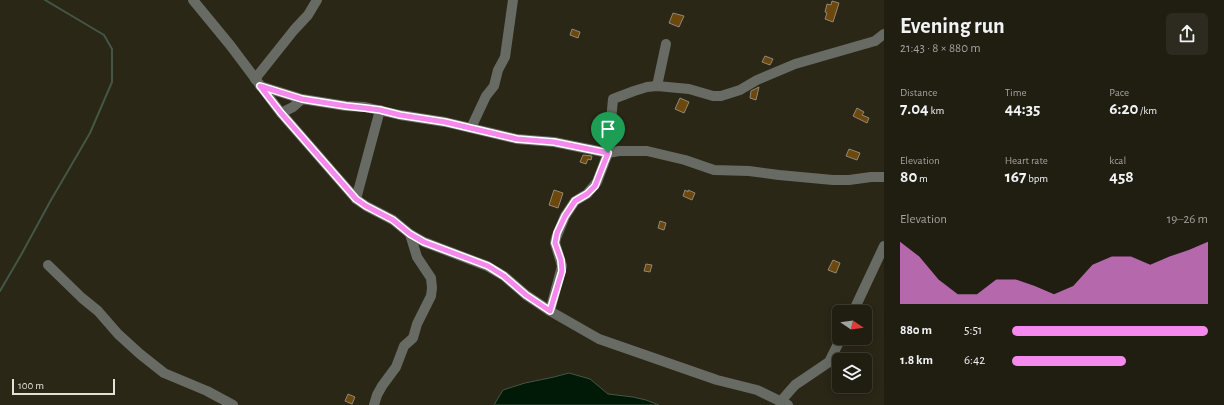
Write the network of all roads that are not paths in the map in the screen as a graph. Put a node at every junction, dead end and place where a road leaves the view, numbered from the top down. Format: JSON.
{"nodes":[{"id":1,"x":193,"y":0,"type":"edge"},
{"id":2,"x":317,"y":0,"type":"edge"},
{"id":3,"x":513,"y":0,"type":"edge"},
{"id":4,"x":884,"y":34,"type":"edge"},
{"id":5,"x":666,"y":44,"type":"dead end"},
{"id":6,"x":258,"y":82,"type":"junction"},
{"id":7,"x":657,"y":86,"type":"junction"},
{"id":8,"x":302,"y":99,"type":"junction"},
{"id":9,"x":380,"y":110,"type":"junction"},
{"id":10,"x":281,"y":113,"type":"junction"},
{"id":11,"x":471,"y":128,"type":"junction"},
{"id":12,"x":608,"y":153,"type":"junction"},
{"id":13,"x":884,"y":177,"type":"edge"},
{"id":14,"x":356,"y":199,"type":"junction"},
{"id":15,"x":410,"y":234,"type":"junction"},
{"id":16,"x":884,"y":246,"type":"edge"},
{"id":17,"x":48,"y":265,"type":"dead end"},
{"id":18,"x":856,"y":305,"type":"edge"},
{"id":19,"x":550,"y":311,"type":"junction"},
{"id":20,"x":838,"y":345,"type":"edge"},
{"id":21,"x":785,"y":403,"type":"edge"},
{"id":22,"x":233,"y":405,"type":"edge"},
{"id":23,"x":374,"y":405,"type":"edge"}],
"edges":[{"from":1,"to":6,"type":"street"},
{"from":2,"to":6,"type":"street"},
{"from":3,"to":11,"type":"street"},
{"from":4,"to":7,"type":"street"},
{"from":5,"to":7,"type":"street"},
{"from":6,"to":8,"type":"street"},
{"from":6,"to":10,"type":"street"},
{"from":7,"to":12,"type":"street"},
{"from":8,"to":9,"type":"street"},
{"from":8,"to":10,"type":"street"},
{"from":9,"to":11,"type":"street"},
{"from":9,"to":14,"type":"street"},
{"from":10,"to":14,"type":"street"},
{"from":11,"to":12,"type":"street"},
{"from":12,"to":13,"type":"street"},
{"from":12,"to":19,"type":"street"},
{"from":14,"to":15,"type":"street"},
{"from":15,"to":19,"type":"street"},
{"from":15,"to":23,"type":"street"},
{"from":16,"to":18,"type":"street"},
{"from":17,"to":22,"type":"street"},
{"from":19,"to":21,"type":"street"},
{"from":20,"to":21,"type":"street"}]}
